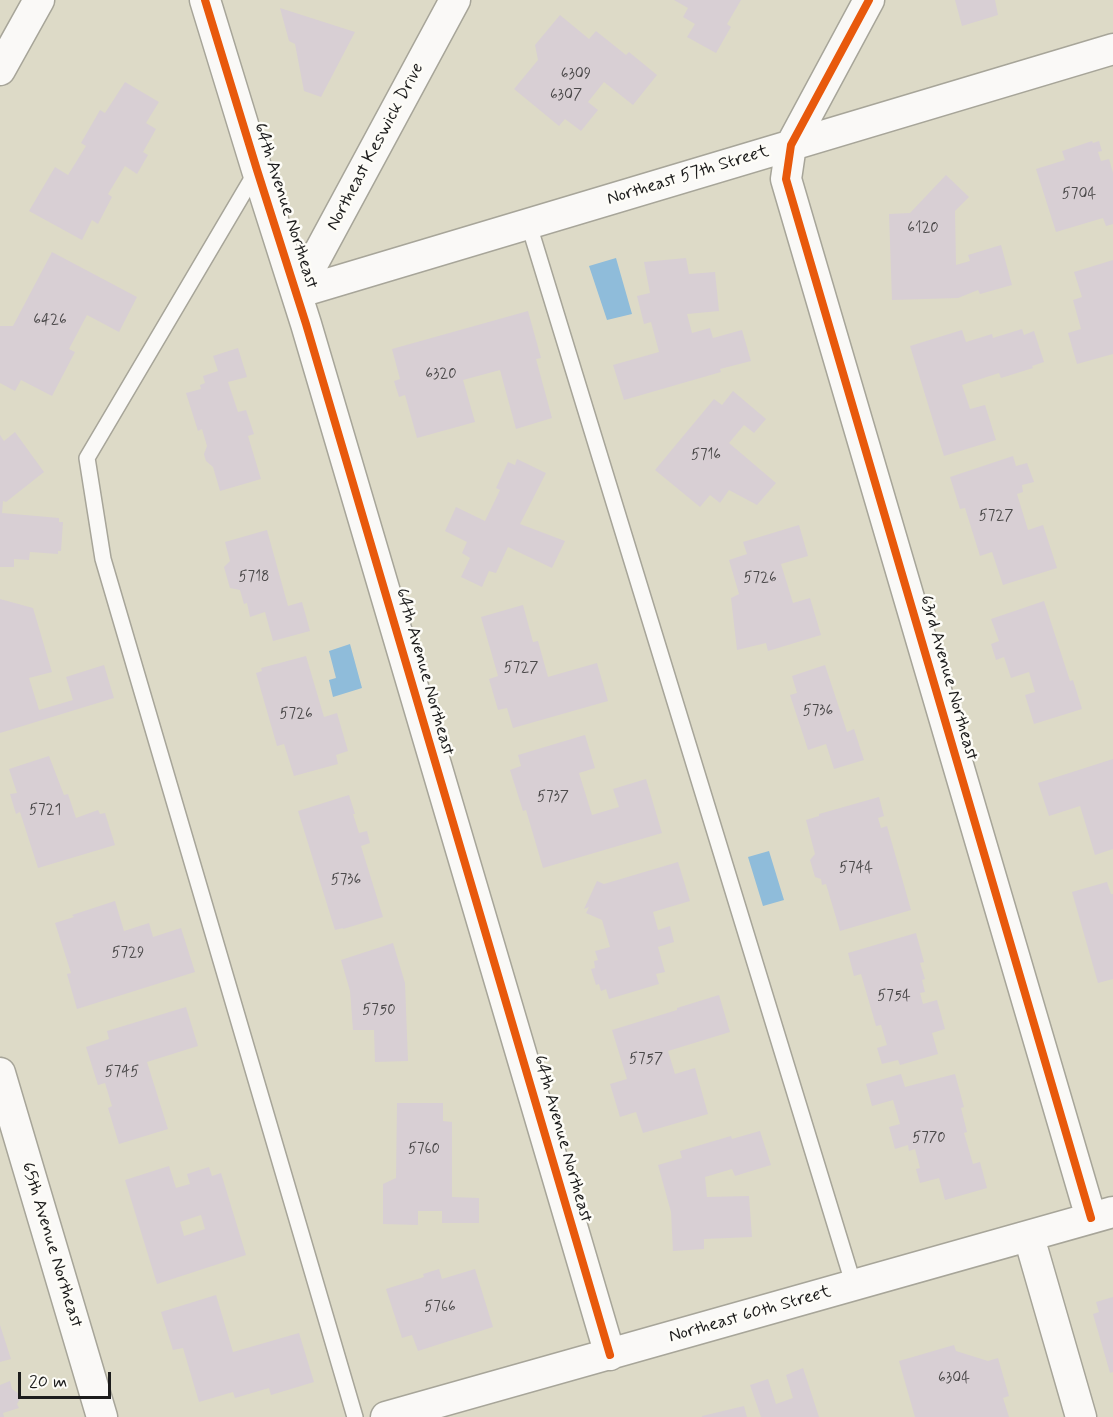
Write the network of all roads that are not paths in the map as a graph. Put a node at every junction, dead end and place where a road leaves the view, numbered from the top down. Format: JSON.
{"nodes":[{"id":1,"x":39,"y":0,"type":"edge"},
{"id":2,"x":206,"y":0,"type":"edge"},
{"id":3,"x":455,"y":0,"type":"edge"},
{"id":4,"x":868,"y":0,"type":"edge"},
{"id":5,"x":1113,"y":49,"type":"edge"},
{"id":6,"x":0,"y":70,"type":"edge"},
{"id":7,"x":791,"y":145,"type":"junction"},
{"id":8,"x":256,"y":170,"type":"junction"},
{"id":9,"x":530,"y":225,"type":"junction"},
{"id":10,"x":297,"y":294,"type":"junction"},
{"id":11,"x":0,"y":1073,"type":"edge"},
{"id":12,"x":1102,"y":1215,"type":"edge"},
{"id":13,"x":1029,"y":1237,"type":"junction"},
{"id":14,"x":854,"y":1286,"type":"junction"},
{"id":15,"x":610,"y":1355,"type":"junction"},
{"id":16,"x":102,"y":1417,"type":"edge"},
{"id":17,"x":355,"y":1417,"type":"edge"},
{"id":18,"x":386,"y":1417,"type":"edge"},
{"id":19,"x":1081,"y":1417,"type":"edge"}],
"edges":[{"from":1,"to":6,"type":"street"},
{"from":2,"to":8,"type":"street","name":"64th Avenue Northeast"},
{"from":3,"to":10,"type":"street","name":"Northeast Keswick Drive"},
{"from":4,"to":7,"type":"street","name":"63rd Avenue Northeast"},
{"from":5,"to":7,"type":"street","name":"Northeast 57th Street"},
{"from":7,"to":9,"type":"street","name":"Northeast 57th Street"},
{"from":7,"to":12,"type":"street","name":"63rd Avenue Northeast"},
{"from":8,"to":10,"type":"street","name":"64th Avenue Northeast"},
{"from":8,"to":17,"type":"lane"},
{"from":9,"to":10,"type":"street","name":"Northeast 57th Street"},
{"from":9,"to":14,"type":"lane"},
{"from":10,"to":15,"type":"street","name":"64th Avenue Northeast"},
{"from":11,"to":16,"type":"street","name":"65th Avenue Northeast"},
{"from":12,"to":13,"type":"street","name":"Northeast 60th Street"},
{"from":13,"to":14,"type":"street","name":"Northeast 60th Street"},
{"from":13,"to":19,"type":"street"},
{"from":14,"to":15,"type":"street","name":"Northeast 60th Street"},
{"from":15,"to":18,"type":"street","name":"Northeast 60th Street"}]}
